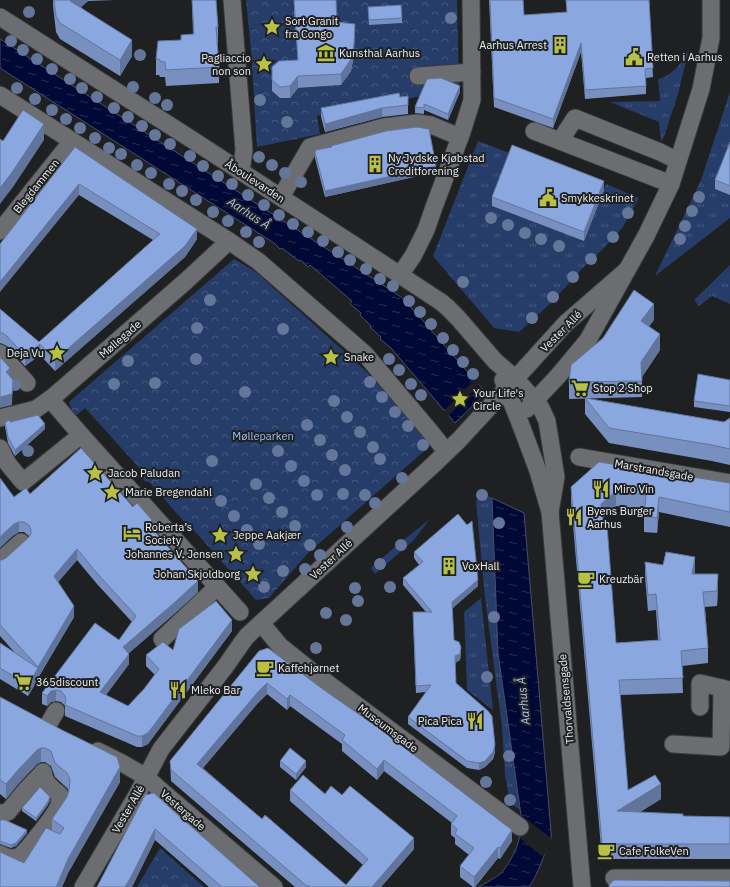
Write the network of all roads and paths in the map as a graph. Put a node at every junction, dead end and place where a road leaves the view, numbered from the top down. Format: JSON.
{"nodes":[{"id":1,"x":232,"y":0,"type":"edge"},
{"id":2,"x":471,"y":0,"type":"edge"},
{"id":3,"x":711,"y":0,"type":"edge"},
{"id":4,"x":0,"y":17,"type":"edge"},
{"id":5,"x":472,"y":72,"type":"junction"},
{"id":6,"x":418,"y":76,"type":"dead end"},
{"id":7,"x":0,"y":95,"type":"edge"},
{"id":8,"x":534,"y":131,"type":"dead end"},
{"id":9,"x":460,"y":137,"type":"junction"},
{"id":10,"x":560,"y":141,"type":"junction"},
{"id":11,"x":72,"y":142,"type":"junction"},
{"id":12,"x":678,"y":161,"type":"junction"},
{"id":13,"x":241,"y":172,"type":"junction"},
{"id":14,"x":671,"y":184,"type":"junction"},
{"id":15,"x":281,"y":197,"type":"junction"},
{"id":16,"x":0,"y":231,"type":"edge"},
{"id":17,"x":229,"y":241,"type":"junction"},
{"id":18,"x":627,"y":270,"type":"junction"},
{"id":19,"x":400,"y":275,"type":"junction"},
{"id":20,"x":0,"y":354,"type":"edge"},
{"id":21,"x":27,"y":384,"type":"dead end"},
{"id":22,"x":511,"y":384,"type":"junction"},
{"id":23,"x":50,"y":399,"type":"junction"},
{"id":24,"x":535,"y":401,"type":"junction"},
{"id":25,"x":0,"y":418,"type":"edge"},
{"id":26,"x":518,"y":419,"type":"junction"},
{"id":27,"x":81,"y":435,"type":"junction"},
{"id":28,"x":0,"y":448,"type":"edge"},
{"id":29,"x":446,"y":451,"type":"junction"},
{"id":30,"x":579,"y":457,"type":"dead end"},
{"id":31,"x":730,"y":483,"type":"edge"},
{"id":32,"x":550,"y":512,"type":"junction"},
{"id":33,"x":21,"y":542,"type":"edge"},
{"id":34,"x":0,"y":561,"type":"edge"},
{"id":35,"x":217,"y":587,"type":"junction"},
{"id":36,"x":240,"y":612,"type":"dead end"},
{"id":37,"x":261,"y":623,"type":"junction"},
{"id":38,"x":162,"y":639,"type":"dead end"},
{"id":39,"x":726,"y":689,"type":"edge"},
{"id":40,"x":700,"y":707,"type":"dead end"},
{"id":41,"x":32,"y":717,"type":"edge"},
{"id":42,"x":55,"y":723,"type":"dead end"},
{"id":43,"x":84,"y":744,"type":"edge"},
{"id":44,"x":673,"y":744,"type":"dead end"},
{"id":45,"x":146,"y":777,"type":"junction"},
{"id":46,"x":0,"y":813,"type":"edge"},
{"id":47,"x":520,"y":827,"type":"dead end"},
{"id":48,"x":0,"y":854,"type":"edge"},
{"id":49,"x":614,"y":878,"type":"dead end"},
{"id":50,"x":730,"y":878,"type":"edge"},
{"id":51,"x":83,"y":887,"type":"edge"},
{"id":52,"x":274,"y":887,"type":"edge"},
{"id":53,"x":582,"y":887,"type":"edge"}],
"edges":[{"from":1,"to":13,"type":"street"},
{"from":2,"to":5,"type":"street"},
{"from":3,"to":12,"type":"street","name":"Vester Allé"},
{"from":4,"to":13,"type":"street","name":"Åboulevarden"},
{"from":5,"to":6,"type":"street"},
{"from":5,"to":9,"type":"street"},
{"from":7,"to":11,"type":"street"},
{"from":8,"to":10,"type":"street"},
{"from":9,"to":15,"type":"street"},
{"from":9,"to":19,"type":"street"},
{"from":10,"to":12,"type":"street"},
{"from":10,"to":14,"type":"street"},
{"from":11,"to":16,"type":"street","name":"Blegdammen"},
{"from":11,"to":17,"type":"street"},
{"from":12,"to":14,"type":"street","name":"Vester Allé"},
{"from":13,"to":15,"type":"street","name":"Åboulevarden"},
{"from":14,"to":18,"type":"street","name":"Vester Allé"},
{"from":15,"to":19,"type":"street","name":"Åboulevarden"},
{"from":17,"to":23,"type":"street","name":"Møllegade"},
{"from":17,"to":29,"type":"street"},
{"from":18,"to":22,"type":"street","name":"Vester Allé"},
{"from":18,"to":24,"type":"street","name":"Vester Allé"},
{"from":19,"to":22,"type":"street","name":"Åboulevarden"},
{"from":20,"to":21,"type":"street"},
{"from":22,"to":24,"type":"street","name":"Thorvaldsensgade"},
{"from":22,"to":26,"type":"street","name":"Åboulevarden"},
{"from":22,"to":29,"type":"street","name":"Vester Allé"},
{"from":23,"to":25,"type":"street","name":"Møllegade"},
{"from":23,"to":27,"type":"street"},
{"from":24,"to":26,"type":"street","name":"Vester Allé"},
{"from":24,"to":32,"type":"street","name":"Thorvaldsensgade"},
{"from":26,"to":32,"type":"street","name":"Thorvaldsensgade"},
{"from":27,"to":28,"type":"street"},
{"from":27,"to":35,"type":"street"},
{"from":29,"to":37,"type":"street","name":"Vester Allé"},
{"from":30,"to":31,"type":"street","name":"Marstrandsgade"},
{"from":32,"to":53,"type":"street","name":"Thorvaldsensgade"},
{"from":33,"to":34,"type":"street"},
{"from":35,"to":36,"type":"street"},
{"from":35,"to":38,"type":"street"},
{"from":37,"to":45,"type":"street","name":"Vester Allé"},
{"from":37,"to":47,"type":"street","name":"Museumsgade"},
{"from":39,"to":40,"type":"street"},
{"from":39,"to":44,"type":"street"},
{"from":41,"to":42,"type":"street"},
{"from":43,"to":45,"type":"street","name":"Vestergade"},
{"from":45,"to":51,"type":"street","name":"Vester Allé"},
{"from":45,"to":52,"type":"street","name":"Vestergade"},
{"from":46,"to":48,"type":"street"},
{"from":49,"to":50,"type":"street"}]}
